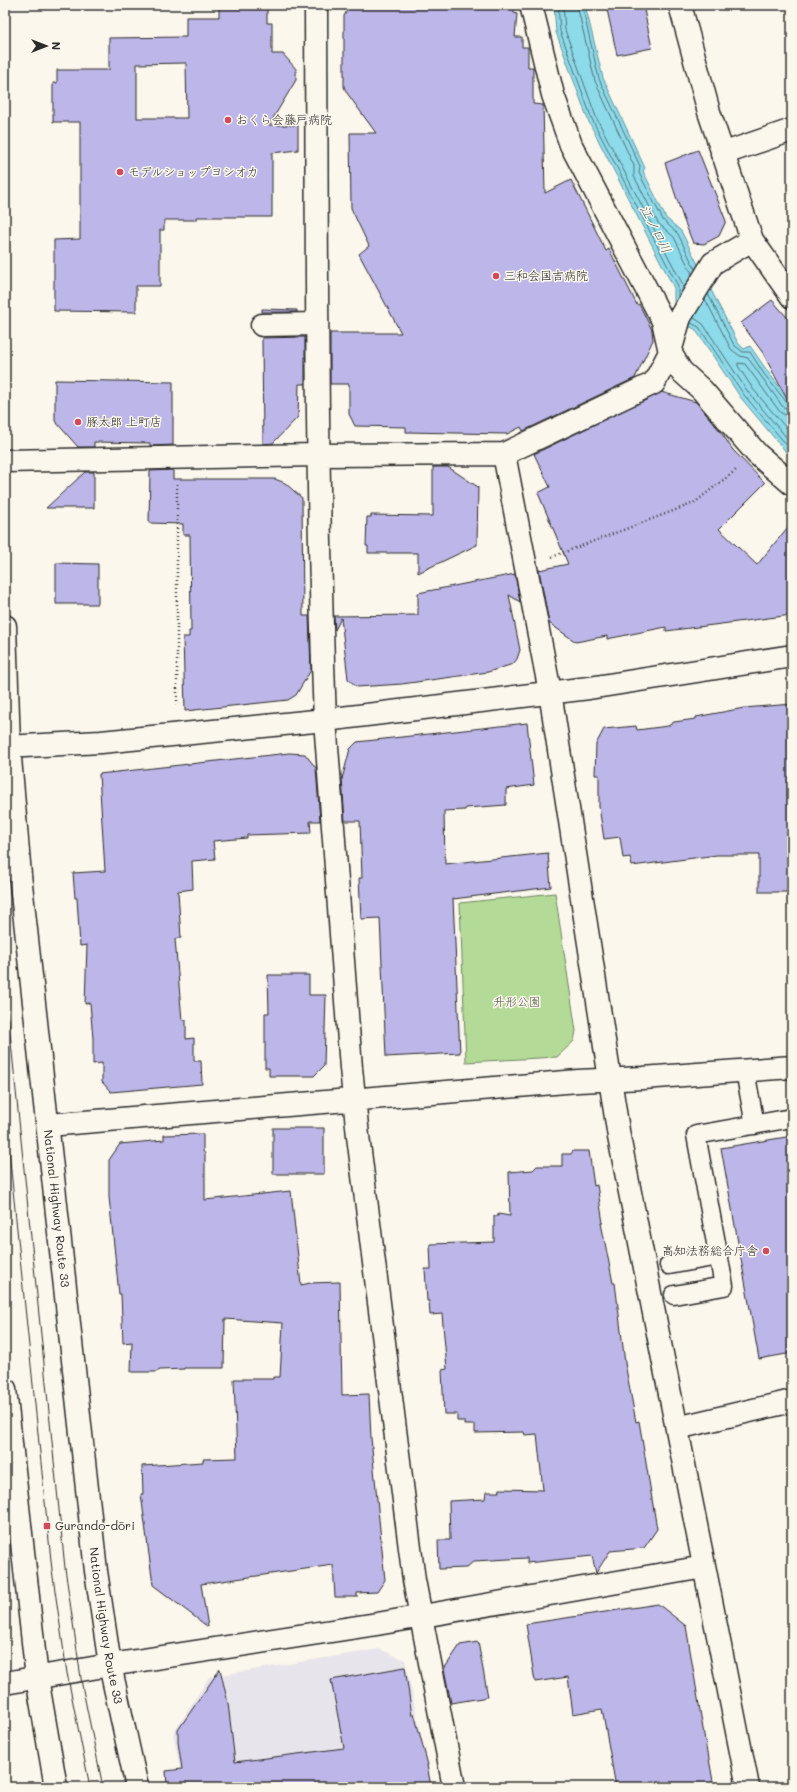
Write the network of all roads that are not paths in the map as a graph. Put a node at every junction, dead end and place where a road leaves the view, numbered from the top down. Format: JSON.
{"nodes":[{"id":1,"x":316,"y":5,"type":"edge"},
{"id":2,"x":531,"y":5,"type":"edge"},
{"id":3,"x":680,"y":5,"type":"edge"},
{"id":4,"x":792,"y":130,"type":"edge"},
{"id":5,"x":722,"y":154,"type":"junction"},
{"id":6,"x":752,"y":240,"type":"junction"},
{"id":7,"x":792,"y":297,"type":"edge"},
{"id":8,"x":317,"y":324,"type":"junction"},
{"id":9,"x":262,"y":325,"type":"dead end"},
{"id":10,"x":670,"y":352,"type":"junction"},
{"id":11,"x":504,"y":454,"type":"junction"},
{"id":12,"x":317,"y":455,"type":"junction"},
{"id":13,"x":5,"y":461,"type":"edge"},
{"id":14,"x":792,"y":484,"type":"edge"},
{"id":15,"x":5,"y":626,"type":"edge"},
{"id":16,"x":792,"y":656,"type":"edge"},
{"id":17,"x":550,"y":692,"type":"junction"},
{"id":18,"x":325,"y":720,"type":"junction"},
{"id":19,"x":7,"y":746,"type":"edge"},
{"id":20,"x":792,"y":1067,"type":"edge"},
{"id":21,"x":745,"y":1071,"type":"junction"},
{"id":22,"x":610,"y":1081,"type":"junction"},
{"id":23,"x":355,"y":1100,"type":"junction"},
{"id":24,"x":792,"y":1118,"type":"edge"},
{"id":25,"x":755,"y":1124,"type":"junction"},
{"id":26,"x":48,"y":1125,"type":"junction"},
{"id":27,"x":718,"y":1256,"type":"junction"},
{"id":28,"x":669,"y":1265,"type":"dead end"},
{"id":29,"x":674,"y":1295,"type":"dead end"},
{"id":30,"x":5,"y":1389,"type":"edge"},
{"id":31,"x":792,"y":1401,"type":"edge"},
{"id":32,"x":677,"y":1428,"type":"junction"},
{"id":33,"x":704,"y":1567,"type":"junction"},
{"id":34,"x":421,"y":1617,"type":"junction"},
{"id":35,"x":110,"y":1665,"type":"junction"},
{"id":36,"x":37,"y":1678,"type":"junction"},
{"id":37,"x":5,"y":1683,"type":"edge"},
{"id":38,"x":56,"y":1787,"type":"edge"},
{"id":39,"x":137,"y":1787,"type":"edge"},
{"id":40,"x":454,"y":1787,"type":"edge"},
{"id":41,"x":748,"y":1787,"type":"edge"}],
"edges":[{"from":1,"to":8,"type":"main road"},
{"from":2,"to":10,"type":"main road"},
{"from":3,"to":5,"type":"main road"},
{"from":4,"to":5,"type":"main road"},
{"from":5,"to":6,"type":"main road"},
{"from":6,"to":7,"type":"main road"},
{"from":6,"to":10,"type":"main road"},
{"from":8,"to":9,"type":"main road"},
{"from":8,"to":12,"type":"main road"},
{"from":10,"to":11,"type":"main road"},
{"from":10,"to":14,"type":"main road"},
{"from":11,"to":12,"type":"main road"},
{"from":11,"to":17,"type":"main road"},
{"from":12,"to":13,"type":"main road"},
{"from":12,"to":18,"type":"main road"},
{"from":15,"to":19,"type":"main road","name":"National Highway Route 33"},
{"from":16,"to":17,"type":"main road"},
{"from":17,"to":18,"type":"main road"},
{"from":17,"to":22,"type":"main road"},
{"from":18,"to":19,"type":"main road"},
{"from":18,"to":23,"type":"main road"},
{"from":19,"to":26,"type":"main road","name":"National Highway Route 33"},
{"from":20,"to":21,"type":"main road"},
{"from":21,"to":22,"type":"main road"},
{"from":21,"to":25,"type":"lane"},
{"from":22,"to":23,"type":"main road"},
{"from":22,"to":32,"type":"main road"},
{"from":23,"to":26,"type":"main road"},
{"from":23,"to":34,"type":"main road"},
{"from":24,"to":25,"type":"lane"},
{"from":25,"to":27,"type":"lane"},
{"from":26,"to":35,"type":"main road","name":"National Highway Route 33"},
{"from":27,"to":28,"type":"lane"},
{"from":27,"to":29,"type":"lane"},
{"from":30,"to":36,"type":"main road"},
{"from":31,"to":32,"type":"main road"},
{"from":32,"to":33,"type":"main road"},
{"from":33,"to":34,"type":"main road"},
{"from":33,"to":41,"type":"main road"},
{"from":34,"to":35,"type":"main road"},
{"from":34,"to":40,"type":"main road"},
{"from":35,"to":36,"type":"main road"},
{"from":35,"to":39,"type":"main road","name":"National Highway Route 33"},
{"from":36,"to":37,"type":"main road"},
{"from":36,"to":38,"type":"main road"}]}
